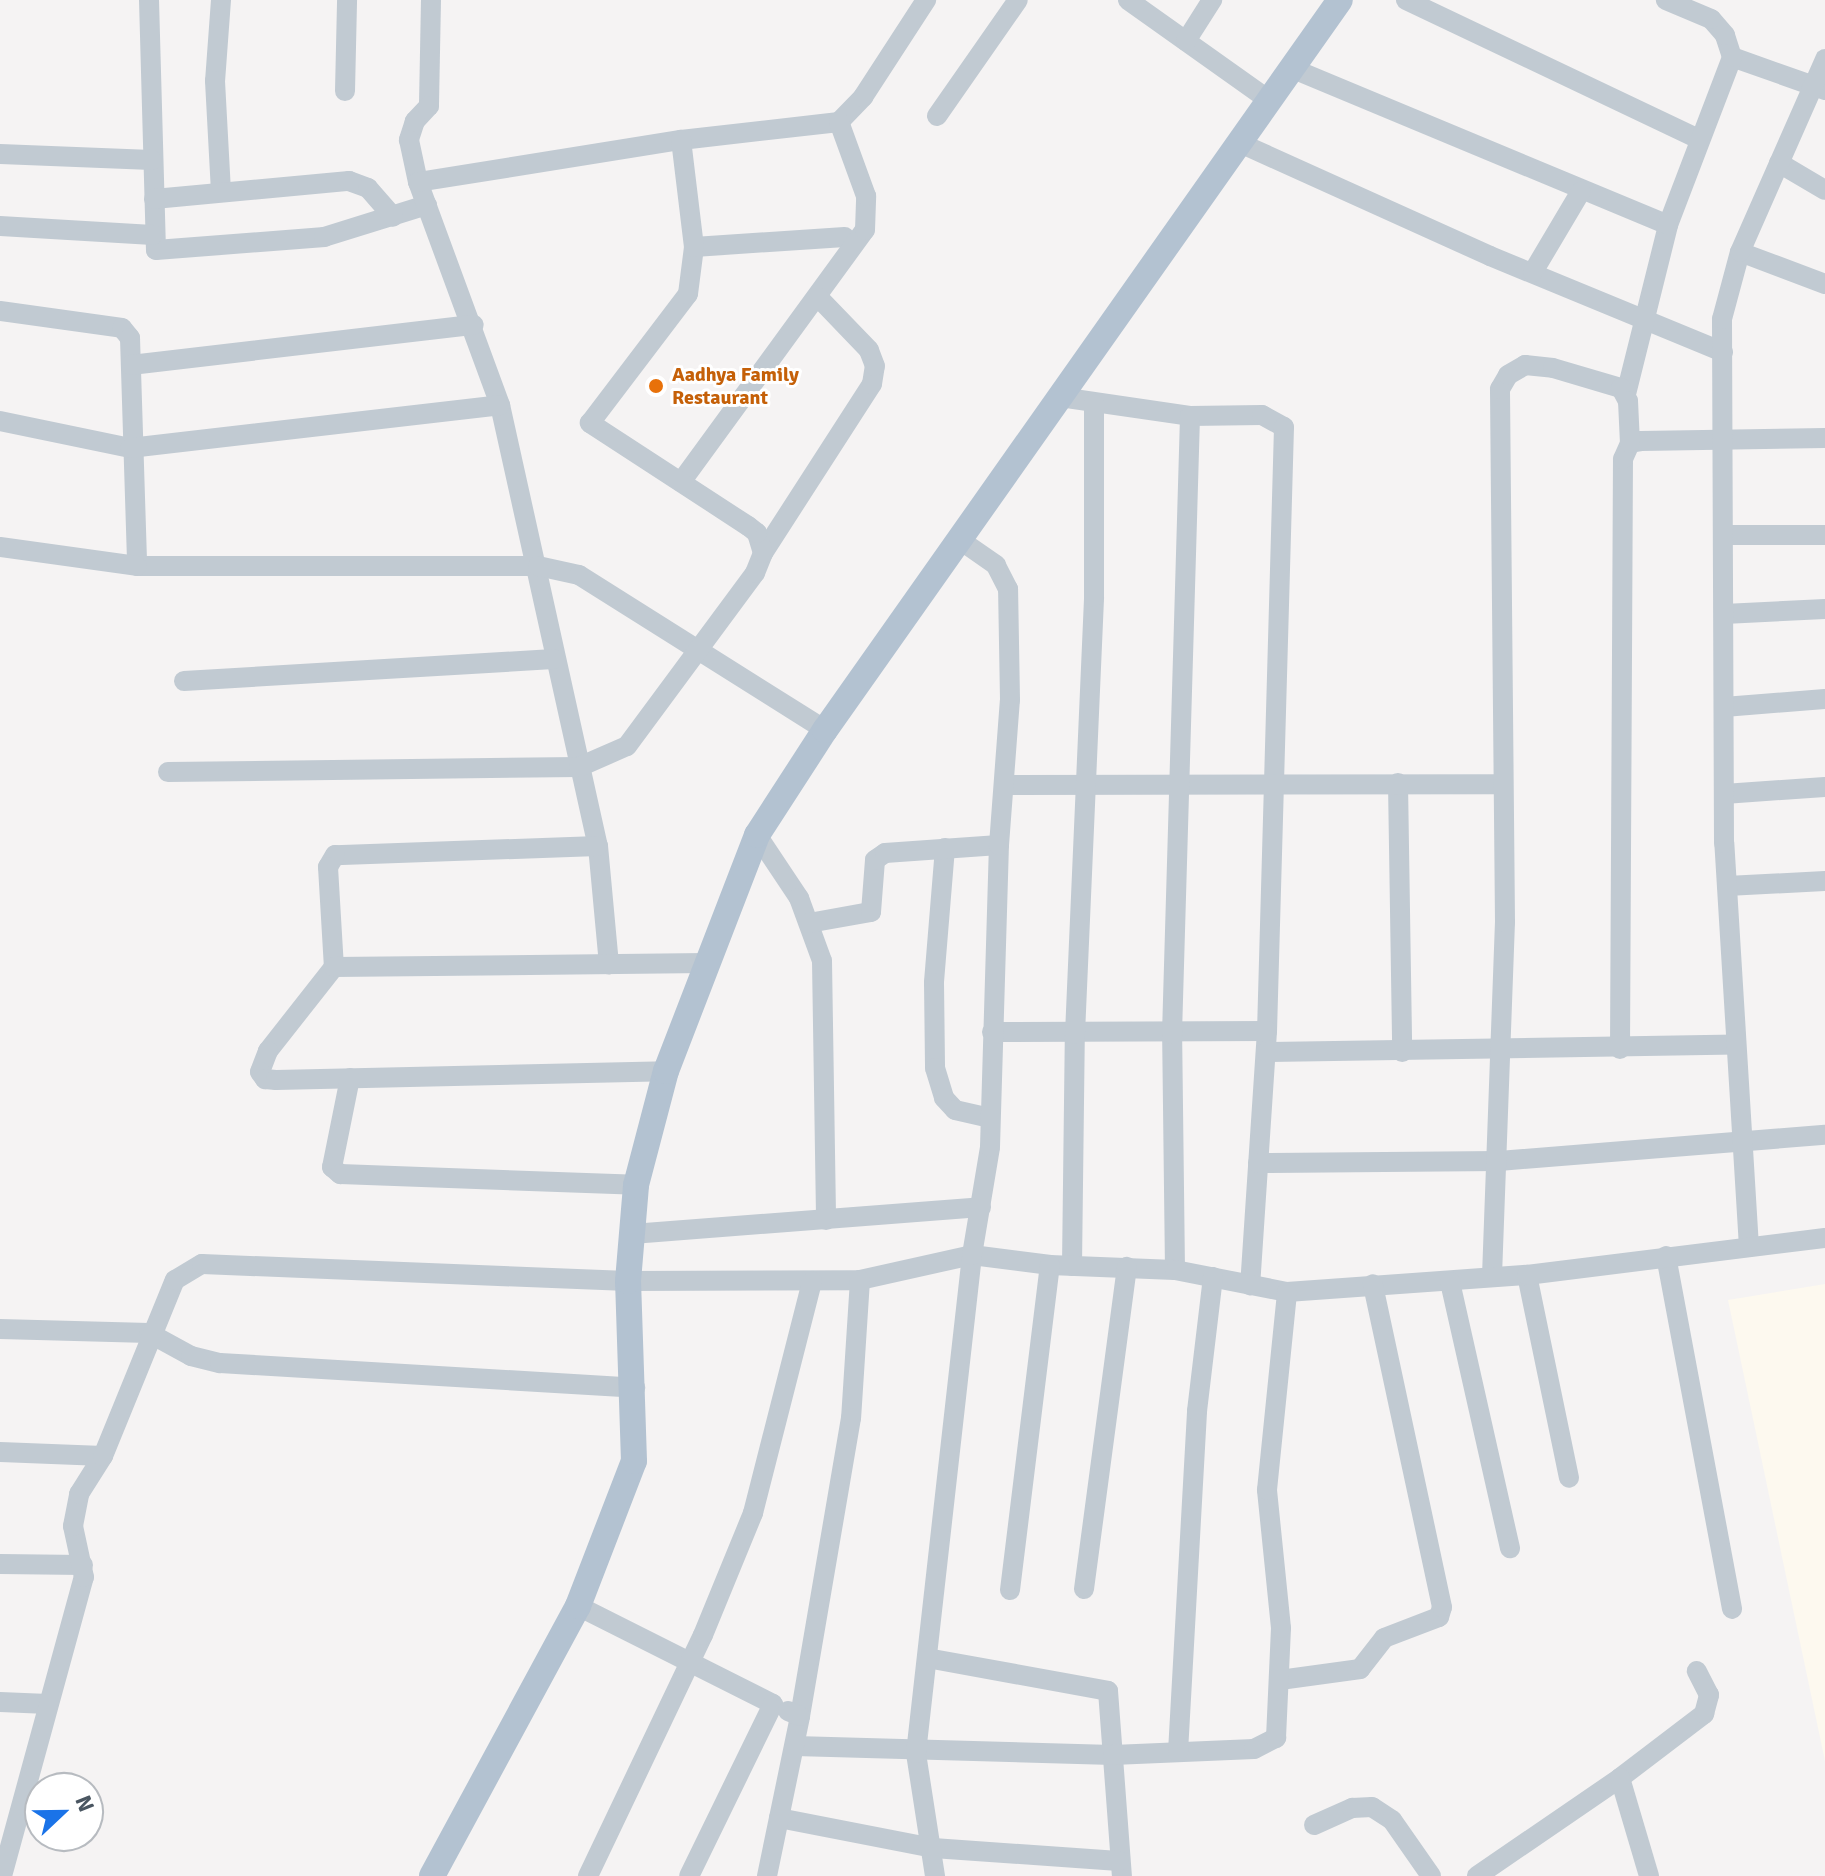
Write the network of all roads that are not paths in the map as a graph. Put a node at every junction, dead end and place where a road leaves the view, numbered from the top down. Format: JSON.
{"nodes":[{"id":1,"x":149,"y":0,"type":"edge"},
{"id":2,"x":221,"y":0,"type":"edge"},
{"id":3,"x":347,"y":0,"type":"edge"},
{"id":4,"x":431,"y":0,"type":"edge"},
{"id":5,"x":926,"y":0,"type":"edge"},
{"id":6,"x":1018,"y":0,"type":"edge"},
{"id":7,"x":1128,"y":0,"type":"edge"},
{"id":8,"x":1212,"y":0,"type":"edge"},
{"id":9,"x":1340,"y":0,"type":"edge"},
{"id":10,"x":1406,"y":0,"type":"edge"},
{"id":11,"x":1666,"y":0,"type":"edge"},
{"id":12,"x":1186,"y":41,"type":"junction"},
{"id":13,"x":1732,"y":57,"type":"junction"},
{"id":14,"x":1825,"y":59,"type":"edge"},
{"id":15,"x":1291,"y":68,"type":"junction"},
{"id":16,"x":1820,"y":86,"type":"edge"},
{"id":17,"x":345,"y":91,"type":"dead end"},
{"id":18,"x":1270,"y":101,"type":"junction"},
{"id":19,"x":937,"y":116,"type":"dead end"},
{"id":20,"x":839,"y":122,"type":"junction"},
{"id":21,"x":1696,"y":138,"type":"junction"},
{"id":22,"x":681,"y":140,"type":"junction"},
{"id":23,"x":1242,"y":144,"type":"junction"},
{"id":24,"x":0,"y":154,"type":"edge"},
{"id":25,"x":152,"y":160,"type":"junction"},
{"id":26,"x":1779,"y":163,"type":"junction"},
{"id":27,"x":418,"y":182,"type":"junction"},
{"id":28,"x":1825,"y":190,"type":"edge"},
{"id":29,"x":1581,"y":191,"type":"junction"},
{"id":30,"x":221,"y":192,"type":"junction"},
{"id":31,"x":154,"y":199,"type":"junction"},
{"id":32,"x":427,"y":205,"type":"junction"},
{"id":33,"x":393,"y":217,"type":"junction"},
{"id":34,"x":1668,"y":225,"type":"junction"},
{"id":35,"x":0,"y":226,"type":"edge"},
{"id":36,"x":153,"y":235,"type":"junction"},
{"id":37,"x":845,"y":237,"type":"dead end"},
{"id":38,"x":694,"y":247,"type":"junction"},
{"id":39,"x":1740,"y":252,"type":"junction"},
{"id":40,"x":1533,"y":272,"type":"junction"},
{"id":41,"x":1825,"y":284,"type":"edge"},
{"id":42,"x":819,"y":298,"type":"junction"},
{"id":43,"x":0,"y":311,"type":"edge"},
{"id":44,"x":1647,"y":319,"type":"junction"},
{"id":45,"x":474,"y":325,"type":"junction"},
{"id":46,"x":1723,"y":352,"type":"junction"},
{"id":47,"x":131,"y":365,"type":"junction"},
{"id":48,"x":1626,"y":394,"type":"junction"},
{"id":49,"x":1060,"y":397,"type":"junction"},
{"id":50,"x":1094,"y":404,"type":"junction"},
{"id":51,"x":500,"y":405,"type":"junction"},
{"id":52,"x":1190,"y":416,"type":"junction"},
{"id":53,"x":0,"y":421,"type":"edge"},
{"id":54,"x":1825,"y":438,"type":"edge"},
{"id":55,"x":1724,"y":441,"type":"junction"},
{"id":56,"x":1630,"y":443,"type":"junction"},
{"id":57,"x":130,"y":448,"type":"junction"},
{"id":58,"x":681,"y":482,"type":"junction"},
{"id":59,"x":1724,"y":535,"type":"junction"},
{"id":60,"x":1825,"y":535,"type":"edge"},
{"id":61,"x":960,"y":540,"type":"junction"},
{"id":62,"x":0,"y":547,"type":"edge"},
{"id":63,"x":763,"y":553,"type":"junction"},
{"id":64,"x":137,"y":566,"type":"junction"},
{"id":65,"x":538,"y":566,"type":"junction"},
{"id":66,"x":1825,"y":609,"type":"edge"},
{"id":67,"x":1724,"y":614,"type":"junction"},
{"id":68,"x":700,"y":647,"type":"junction"},
{"id":69,"x":553,"y":659,"type":"junction"},
{"id":70,"x":184,"y":681,"type":"dead end"},
{"id":71,"x":1825,"y":699,"type":"edge"},
{"id":72,"x":1724,"y":707,"type":"junction"},
{"id":73,"x":825,"y":730,"type":"junction"},
{"id":74,"x":579,"y":767,"type":"junction"},
{"id":75,"x":168,"y":772,"type":"dead end"},
{"id":76,"x":1276,"y":781,"type":"junction"},
{"id":77,"x":1398,"y":783,"type":"junction"},
{"id":78,"x":1503,"y":784,"type":"junction"},
{"id":79,"x":1004,"y":785,"type":"junction"},
{"id":80,"x":1177,"y":785,"type":"junction"},
{"id":81,"x":1086,"y":786,"type":"junction"},
{"id":82,"x":1825,"y":787,"type":"edge"},
{"id":83,"x":1724,"y":794,"type":"junction"},
{"id":84,"x":757,"y":835,"type":"junction"},
{"id":85,"x":999,"y":845,"type":"junction"},
{"id":86,"x":598,"y":846,"type":"junction"},
{"id":87,"x":945,"y":848,"type":"junction"},
{"id":88,"x":1825,"y":881,"type":"edge"},
{"id":89,"x":1727,"y":886,"type":"junction"},
{"id":90,"x":809,"y":923,"type":"junction"},
{"id":91,"x":706,"y":963,"type":"junction"},
{"id":92,"x":609,"y":964,"type":"junction"},
{"id":93,"x":334,"y":967,"type":"junction"},
{"id":94,"x":992,"y":1032,"type":"junction"},
{"id":95,"x":1075,"y":1034,"type":"junction"},
{"id":96,"x":1172,"y":1034,"type":"junction"},
{"id":97,"x":1266,"y":1041,"type":"junction"},
{"id":98,"x":1736,"y":1045,"type":"junction"},
{"id":99,"x":1620,"y":1049,"type":"junction"},
{"id":100,"x":1402,"y":1052,"type":"junction"},
{"id":101,"x":1503,"y":1052,"type":"junction"},
{"id":102,"x":666,"y":1071,"type":"junction"},
{"id":103,"x":350,"y":1078,"type":"junction"},
{"id":104,"x":990,"y":1118,"type":"junction"},
{"id":105,"x":1825,"y":1135,"type":"edge"},
{"id":106,"x":1746,"y":1144,"type":"junction"},
{"id":107,"x":1499,"y":1161,"type":"junction"},
{"id":108,"x":1258,"y":1163,"type":"junction"},
{"id":109,"x":636,"y":1185,"type":"junction"},
{"id":110,"x":981,"y":1207,"type":"junction"},
{"id":111,"x":826,"y":1220,"type":"junction"},
{"id":112,"x":632,"y":1234,"type":"junction"},
{"id":113,"x":1825,"y":1238,"type":"edge"},
{"id":114,"x":1749,"y":1247,"type":"junction"},
{"id":115,"x":972,"y":1255,"type":"junction"},
{"id":116,"x":1666,"y":1256,"type":"junction"},
{"id":117,"x":1050,"y":1265,"type":"junction"},
{"id":118,"x":1072,"y":1266,"type":"junction"},
{"id":119,"x":1127,"y":1267,"type":"junction"},
{"id":120,"x":1175,"y":1270,"type":"junction"},
{"id":121,"x":1527,"y":1275,"type":"junction"},
{"id":122,"x":1492,"y":1276,"type":"junction"},
{"id":123,"x":1213,"y":1277,"type":"junction"},
{"id":124,"x":860,"y":1280,"type":"junction"},
{"id":125,"x":628,"y":1281,"type":"junction"},
{"id":126,"x":812,"y":1281,"type":"junction"},
{"id":127,"x":1450,"y":1282,"type":"junction"},
{"id":128,"x":1373,"y":1284,"type":"junction"},
{"id":129,"x":1250,"y":1285,"type":"junction"},
{"id":130,"x":1287,"y":1292,"type":"junction"},
{"id":131,"x":0,"y":1329,"type":"edge"},
{"id":132,"x":149,"y":1333,"type":"junction"},
{"id":133,"x":635,"y":1388,"type":"junction"},
{"id":134,"x":0,"y":1452,"type":"edge"},
{"id":135,"x":103,"y":1456,"type":"junction"},
{"id":136,"x":1569,"y":1478,"type":"dead end"},
{"id":137,"x":1510,"y":1548,"type":"dead end"},
{"id":138,"x":0,"y":1564,"type":"edge"},
{"id":139,"x":83,"y":1565,"type":"junction"},
{"id":140,"x":1084,"y":1589,"type":"dead end"},
{"id":141,"x":1010,"y":1590,"type":"dead end"},
{"id":142,"x":578,"y":1606,"type":"junction"},
{"id":143,"x":1732,"y":1609,"type":"dead end"},
{"id":144,"x":927,"y":1658,"type":"junction"},
{"id":145,"x":689,"y":1663,"type":"junction"},
{"id":146,"x":1697,"y":1671,"type":"dead end"},
{"id":147,"x":1280,"y":1680,"type":"junction"},
{"id":148,"x":0,"y":1702,"type":"edge"},
{"id":149,"x":48,"y":1704,"type":"junction"},
{"id":150,"x":773,"y":1704,"type":"junction"},
{"id":151,"x":800,"y":1716,"type":"junction"},
{"id":152,"x":795,"y":1746,"type":"junction"},
{"id":153,"x":1178,"y":1752,"type":"junction"},
{"id":154,"x":916,"y":1753,"type":"junction"},
{"id":155,"x":1113,"y":1755,"type":"junction"},
{"id":156,"x":1620,"y":1778,"type":"junction"},
{"id":157,"x":779,"y":1818,"type":"junction"},
{"id":158,"x":1314,"y":1825,"type":"dead end"},
{"id":159,"x":933,"y":1848,"type":"junction"},
{"id":160,"x":1120,"y":1869,"type":"edge"},
{"id":161,"x":2,"y":1876,"type":"edge"},
{"id":162,"x":432,"y":1876,"type":"edge"},
{"id":163,"x":588,"y":1876,"type":"edge"},
{"id":164,"x":689,"y":1876,"type":"edge"},
{"id":165,"x":767,"y":1876,"type":"edge"},
{"id":166,"x":935,"y":1876,"type":"edge"},
{"id":167,"x":1431,"y":1876,"type":"edge"},
{"id":168,"x":1477,"y":1876,"type":"edge"},
{"id":169,"x":1649,"y":1876,"type":"edge"}],
"edges":[{"from":1,"to":25,"type":"street"},
{"from":2,"to":30,"type":"street"},
{"from":3,"to":17,"type":"street"},
{"from":4,"to":27,"type":"street"},
{"from":5,"to":20,"type":"street"},
{"from":6,"to":19,"type":"street"},
{"from":7,"to":12,"type":"street"},
{"from":8,"to":12,"type":"street"},
{"from":9,"to":15,"type":"main road"},
{"from":10,"to":21,"type":"street"},
{"from":11,"to":13,"type":"street"},
{"from":12,"to":18,"type":"street"},
{"from":13,"to":16,"type":"street"},
{"from":13,"to":21,"type":"street"},
{"from":14,"to":16,"type":"street"},
{"from":15,"to":18,"type":"main road"},
{"from":15,"to":29,"type":"street"},
{"from":16,"to":26,"type":"street"},
{"from":18,"to":23,"type":"main road"},
{"from":20,"to":22,"type":"street"},
{"from":20,"to":42,"type":"street"},
{"from":21,"to":34,"type":"street"},
{"from":22,"to":27,"type":"street"},
{"from":22,"to":38,"type":"street"},
{"from":23,"to":40,"type":"street"},
{"from":23,"to":49,"type":"main road"},
{"from":24,"to":25,"type":"street"},
{"from":25,"to":31,"type":"street"},
{"from":26,"to":28,"type":"street"},
{"from":26,"to":39,"type":"street"},
{"from":27,"to":32,"type":"street"},
{"from":29,"to":34,"type":"street"},
{"from":29,"to":40,"type":"street"},
{"from":30,"to":31,"type":"street"},
{"from":30,"to":33,"type":"street"},
{"from":31,"to":36,"type":"street"},
{"from":32,"to":33,"type":"street"},
{"from":32,"to":45,"type":"street"},
{"from":33,"to":36,"type":"street"},
{"from":34,"to":44,"type":"street"},
{"from":35,"to":36,"type":"street"},
{"from":37,"to":38,"type":"street"},
{"from":38,"to":58,"type":"street"},
{"from":39,"to":41,"type":"street"},
{"from":39,"to":46,"type":"street"},
{"from":40,"to":44,"type":"street"},
{"from":42,"to":58,"type":"street"},
{"from":42,"to":63,"type":"street"},
{"from":43,"to":47,"type":"street"},
{"from":44,"to":46,"type":"street"},
{"from":44,"to":48,"type":"street"},
{"from":45,"to":47,"type":"street"},
{"from":45,"to":51,"type":"street"},
{"from":46,"to":55,"type":"street"},
{"from":47,"to":57,"type":"street"},
{"from":48,"to":56,"type":"street"},
{"from":48,"to":78,"type":"street"},
{"from":49,"to":50,"type":"street"},
{"from":49,"to":61,"type":"main road"},
{"from":50,"to":52,"type":"street"},
{"from":50,"to":81,"type":"street"},
{"from":51,"to":57,"type":"street"},
{"from":51,"to":65,"type":"street"},
{"from":52,"to":76,"type":"street"},
{"from":52,"to":80,"type":"street"},
{"from":53,"to":57,"type":"street"},
{"from":54,"to":55,"type":"street"},
{"from":55,"to":56,"type":"street"},
{"from":55,"to":59,"type":"street"},
{"from":56,"to":99,"type":"street"},
{"from":57,"to":64,"type":"street"},
{"from":58,"to":63,"type":"street"},
{"from":59,"to":60,"type":"street"},
{"from":59,"to":67,"type":"street"},
{"from":61,"to":73,"type":"main road"},
{"from":61,"to":79,"type":"street"},
{"from":62,"to":64,"type":"street"},
{"from":63,"to":68,"type":"street"},
{"from":64,"to":65,"type":"street"},
{"from":65,"to":68,"type":"street"},
{"from":65,"to":69,"type":"street"},
{"from":66,"to":67,"type":"street"},
{"from":67,"to":72,"type":"street"},
{"from":68,"to":73,"type":"street"},
{"from":68,"to":74,"type":"street"},
{"from":69,"to":70,"type":"street"},
{"from":69,"to":74,"type":"street"},
{"from":71,"to":72,"type":"street"},
{"from":72,"to":83,"type":"street"},
{"from":73,"to":84,"type":"main road"},
{"from":74,"to":75,"type":"street"},
{"from":74,"to":86,"type":"street"},
{"from":76,"to":77,"type":"street"},
{"from":76,"to":80,"type":"street"},
{"from":76,"to":97,"type":"street"},
{"from":77,"to":78,"type":"street"},
{"from":77,"to":100,"type":"street"},
{"from":78,"to":101,"type":"street"},
{"from":79,"to":81,"type":"street"},
{"from":79,"to":85,"type":"street"},
{"from":80,"to":81,"type":"street"},
{"from":80,"to":96,"type":"street"},
{"from":81,"to":95,"type":"street"},
{"from":82,"to":83,"type":"street"},
{"from":83,"to":89,"type":"street"},
{"from":84,"to":90,"type":"street"},
{"from":84,"to":91,"type":"main road"},
{"from":85,"to":87,"type":"street"},
{"from":85,"to":94,"type":"street"},
{"from":86,"to":92,"type":"street"},
{"from":86,"to":93,"type":"street"},
{"from":87,"to":90,"type":"street"},
{"from":87,"to":104,"type":"street"},
{"from":88,"to":89,"type":"street"},
{"from":89,"to":98,"type":"street"},
{"from":90,"to":111,"type":"street"},
{"from":91,"to":92,"type":"street"},
{"from":91,"to":102,"type":"main road"},
{"from":92,"to":93,"type":"street"},
{"from":93,"to":103,"type":"street"},
{"from":94,"to":95,"type":"street"},
{"from":94,"to":104,"type":"street"},
{"from":95,"to":96,"type":"street"},
{"from":95,"to":118,"type":"street"},
{"from":96,"to":97,"type":"street"},
{"from":96,"to":120,"type":"street"},
{"from":97,"to":100,"type":"street"},
{"from":97,"to":108,"type":"street"},
{"from":98,"to":99,"type":"street"},
{"from":98,"to":106,"type":"street"},
{"from":99,"to":101,"type":"street"},
{"from":100,"to":101,"type":"street"},
{"from":101,"to":107,"type":"street"},
{"from":102,"to":103,"type":"street"},
{"from":102,"to":109,"type":"main road"},
{"from":103,"to":109,"type":"street"},
{"from":104,"to":110,"type":"street"},
{"from":105,"to":106,"type":"street"},
{"from":106,"to":107,"type":"street"},
{"from":106,"to":114,"type":"street"},
{"from":107,"to":108,"type":"street"},
{"from":107,"to":122,"type":"street"},
{"from":108,"to":129,"type":"street"},
{"from":109,"to":112,"type":"main road"},
{"from":110,"to":111,"type":"street"},
{"from":110,"to":115,"type":"street"},
{"from":111,"to":112,"type":"street"},
{"from":112,"to":125,"type":"main road"},
{"from":113,"to":114,"type":"street"},
{"from":114,"to":116,"type":"street"},
{"from":115,"to":117,"type":"street"},
{"from":115,"to":124,"type":"street"},
{"from":115,"to":144,"type":"street"},
{"from":116,"to":121,"type":"street"},
{"from":116,"to":143,"type":"street"},
{"from":117,"to":118,"type":"street"},
{"from":117,"to":141,"type":"street"},
{"from":118,"to":119,"type":"street"},
{"from":119,"to":120,"type":"street"},
{"from":119,"to":140,"type":"street"},
{"from":120,"to":123,"type":"street"},
{"from":121,"to":122,"type":"street"},
{"from":121,"to":136,"type":"street"},
{"from":122,"to":127,"type":"street"},
{"from":123,"to":129,"type":"street"},
{"from":123,"to":153,"type":"street"},
{"from":124,"to":126,"type":"street"},
{"from":124,"to":151,"type":"street"},
{"from":125,"to":126,"type":"street"},
{"from":125,"to":132,"type":"street"},
{"from":125,"to":133,"type":"main road"},
{"from":126,"to":145,"type":"street"},
{"from":127,"to":128,"type":"street"},
{"from":127,"to":137,"type":"street"},
{"from":128,"to":130,"type":"street"},
{"from":128,"to":147,"type":"street"},
{"from":129,"to":130,"type":"street"},
{"from":130,"to":147,"type":"street"},
{"from":131,"to":132,"type":"street"},
{"from":132,"to":133,"type":"street"},
{"from":132,"to":135,"type":"street"},
{"from":133,"to":142,"type":"main road"},
{"from":134,"to":135,"type":"street"},
{"from":135,"to":139,"type":"street"},
{"from":138,"to":139,"type":"street"},
{"from":139,"to":149,"type":"street"},
{"from":142,"to":145,"type":"street"},
{"from":142,"to":162,"type":"main road"},
{"from":144,"to":154,"type":"street"},
{"from":144,"to":155,"type":"street"},
{"from":145,"to":150,"type":"street"},
{"from":145,"to":163,"type":"street"},
{"from":146,"to":156,"type":"street"},
{"from":147,"to":153,"type":"street"},
{"from":148,"to":149,"type":"street"},
{"from":149,"to":161,"type":"street"},
{"from":150,"to":151,"type":"street"},
{"from":150,"to":164,"type":"street"},
{"from":151,"to":152,"type":"street"},
{"from":152,"to":154,"type":"street"},
{"from":152,"to":157,"type":"street"},
{"from":153,"to":155,"type":"street"},
{"from":154,"to":155,"type":"street"},
{"from":154,"to":159,"type":"street"},
{"from":155,"to":160,"type":"street"},
{"from":156,"to":168,"type":"street"},
{"from":156,"to":169,"type":"street"},
{"from":157,"to":159,"type":"street"},
{"from":157,"to":165,"type":"street"},
{"from":158,"to":167,"type":"street"},
{"from":159,"to":160,"type":"street"},
{"from":159,"to":166,"type":"street"}]}
